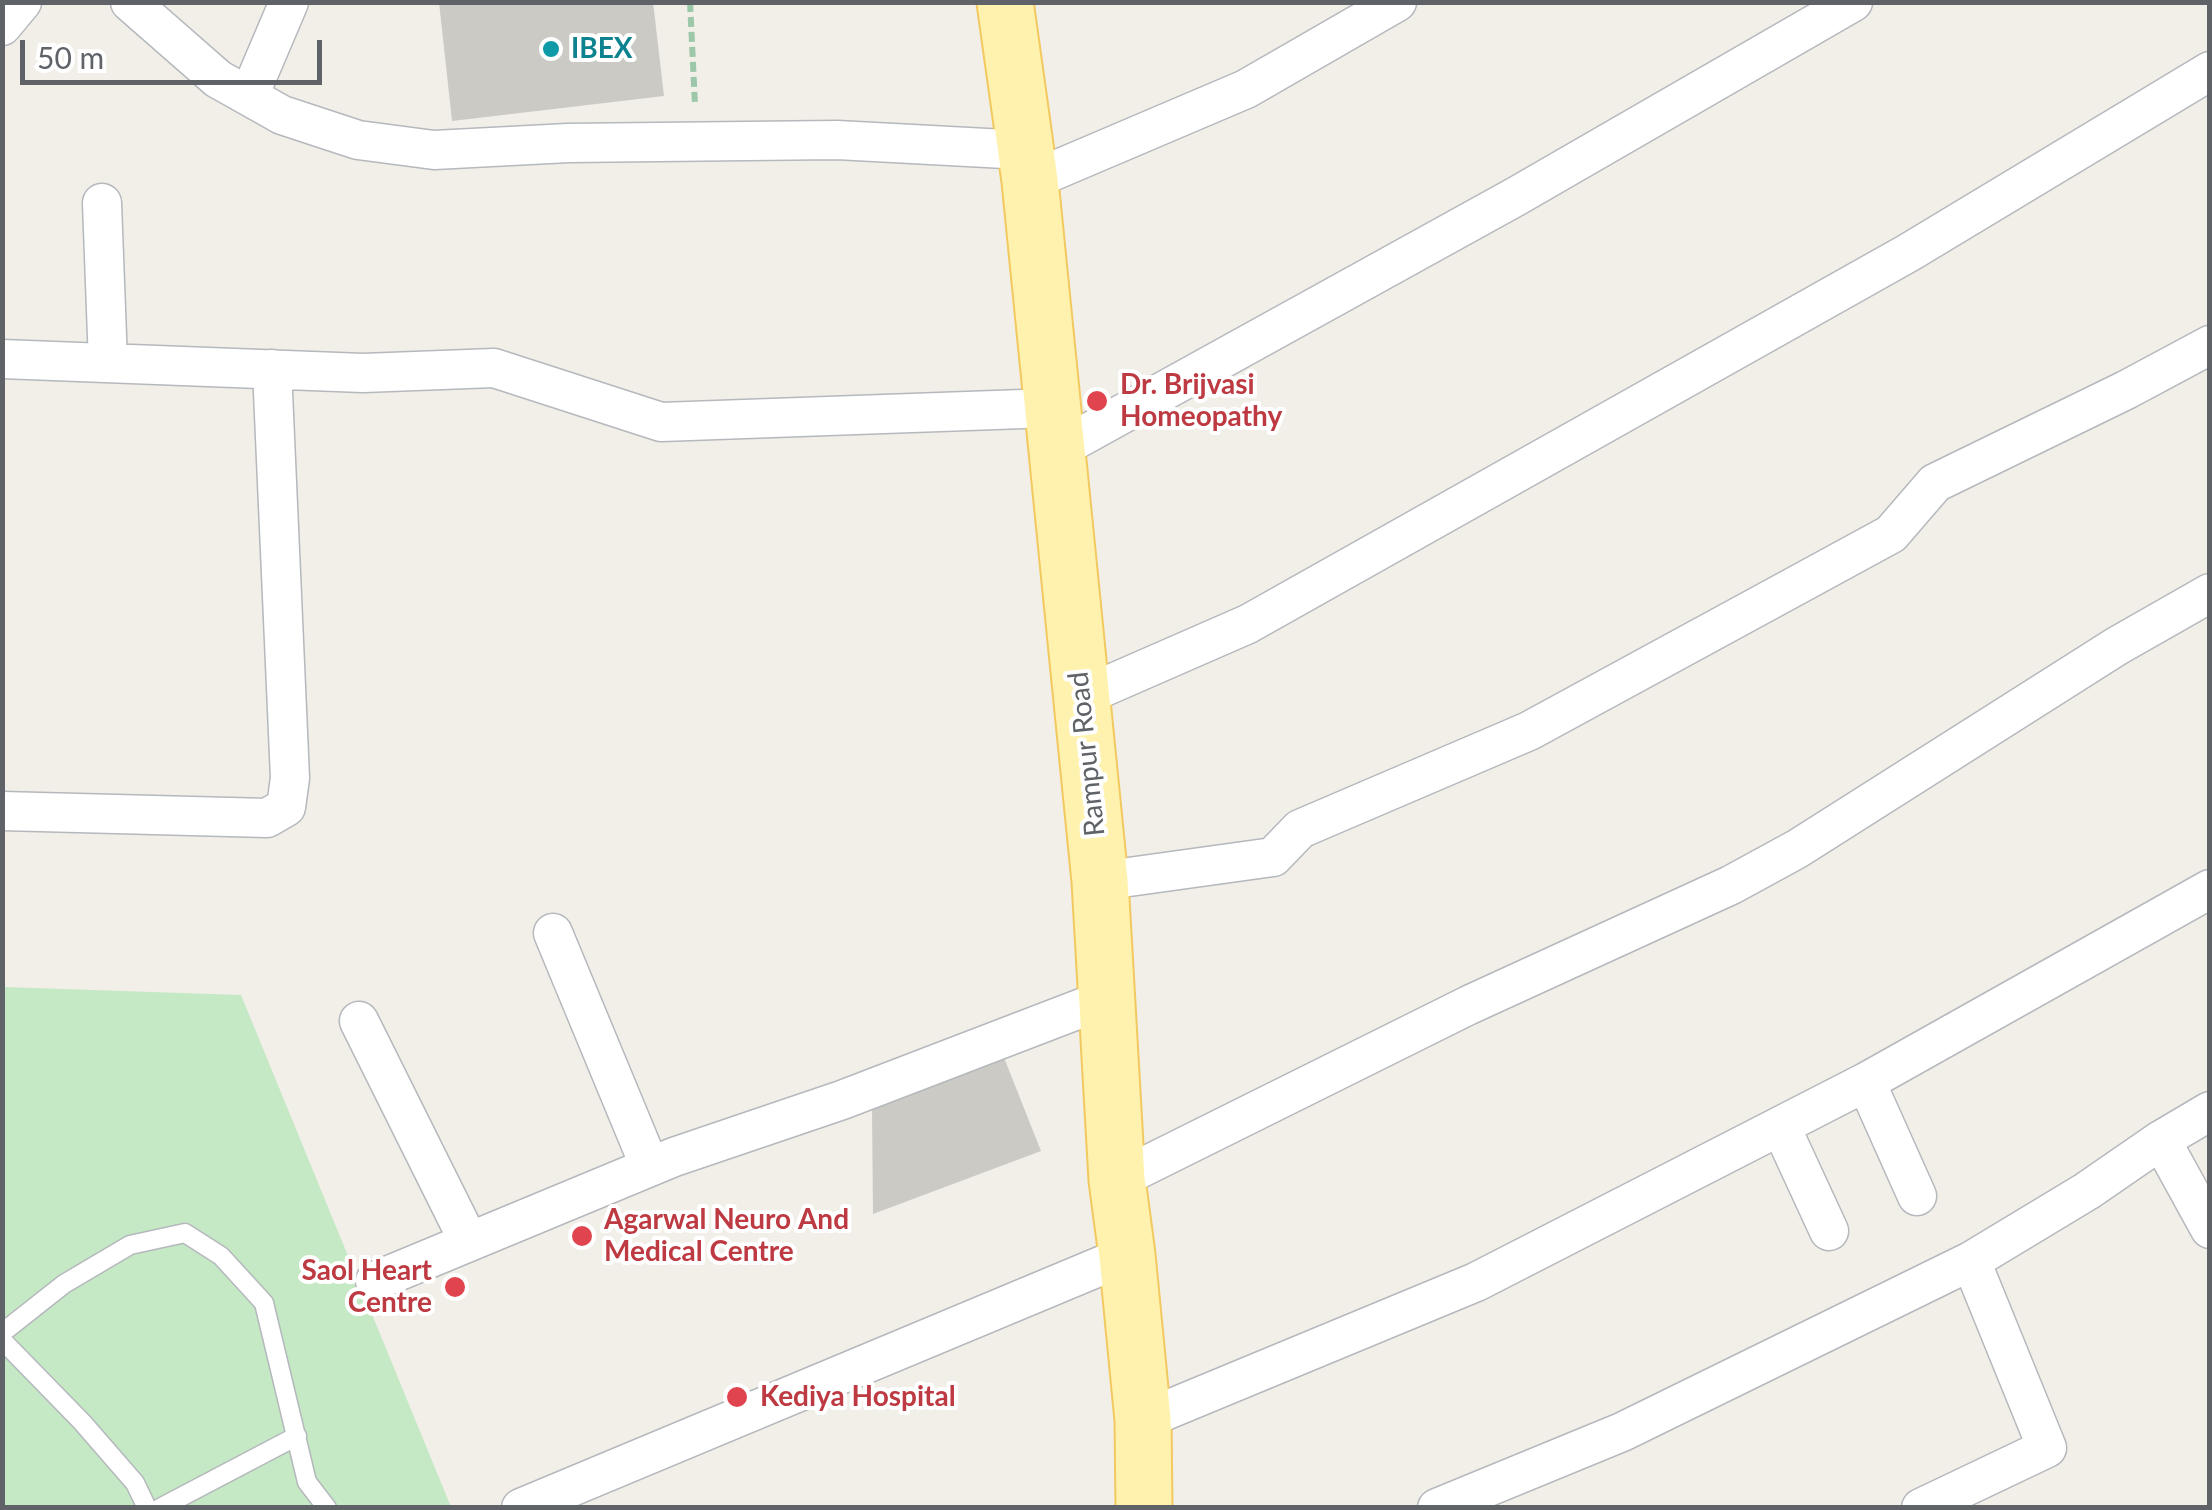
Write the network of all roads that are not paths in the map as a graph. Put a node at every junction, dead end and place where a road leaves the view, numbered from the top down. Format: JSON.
{"nodes":[{"id":1,"x":22,"y":2,"type":"edge"},
{"id":2,"x":130,"y":2,"type":"edge"},
{"id":3,"x":289,"y":2,"type":"edge"},
{"id":4,"x":1005,"y":2,"type":"edge"},
{"id":5,"x":1397,"y":2,"type":"edge"},
{"id":6,"x":1853,"y":2,"type":"edge"},
{"id":7,"x":2,"y":26,"type":"edge"},
{"id":8,"x":2210,"y":72,"type":"edge"},
{"id":9,"x":249,"y":96,"type":"junction"},
{"id":10,"x":1027,"y":165,"type":"junction"},
{"id":11,"x":102,"y":203,"type":"dead end"},
{"id":12,"x":2210,"y":345,"type":"edge"},
{"id":13,"x":2,"y":359,"type":"edge"},
{"id":14,"x":108,"y":363,"type":"junction"},
{"id":15,"x":272,"y":369,"type":"junction"},
{"id":16,"x":1054,"y":429,"type":"junction"},
{"id":17,"x":2210,"y":593,"type":"edge"},
{"id":18,"x":1081,"y":697,"type":"junction"},
{"id":19,"x":2,"y":811,"type":"edge"},
{"id":20,"x":1100,"y":881,"type":"junction"},
{"id":21,"x":2210,"y":889,"type":"edge"},
{"id":22,"x":552,"y":934,"type":"dead end"},
{"id":23,"x":1108,"y":998,"type":"junction"},
{"id":24,"x":359,"y":1021,"type":"dead end"},
{"id":25,"x":1866,"y":1082,"type":"junction"},
{"id":26,"x":2210,"y":1111,"type":"edge"},
{"id":27,"x":1781,"y":1127,"type":"junction"},
{"id":28,"x":2160,"y":1140,"type":"junction"},
{"id":29,"x":650,"y":1167,"type":"junction"},
{"id":30,"x":1116,"y":1180,"type":"junction"},
{"id":31,"x":1917,"y":1196,"type":"dead end"},
{"id":32,"x":2210,"y":1229,"type":"edge"},
{"id":33,"x":1829,"y":1231,"type":"dead end"},
{"id":34,"x":469,"y":1242,"type":"junction"},
{"id":35,"x":1127,"y":1255,"type":"junction"},
{"id":36,"x":1970,"y":1261,"type":"junction"},
{"id":37,"x":375,"y":1281,"type":"dead end"},
{"id":38,"x":2,"y":1336,"type":"edge"},
{"id":39,"x":1142,"y":1420,"type":"junction"},
{"id":40,"x":297,"y":1436,"type":"junction"},
{"id":41,"x":147,"y":1508,"type":"edge"},
{"id":42,"x":160,"y":1508,"type":"edge"},
{"id":43,"x":327,"y":1508,"type":"edge"},
{"id":44,"x":521,"y":1508,"type":"edge"},
{"id":45,"x":1144,"y":1508,"type":"edge"},
{"id":46,"x":1437,"y":1508,"type":"edge"},
{"id":47,"x":1922,"y":1508,"type":"edge"}],
"edges":[{"from":1,"to":7,"type":"street"},
{"from":2,"to":9,"type":"street"},
{"from":3,"to":9,"type":"street"},
{"from":4,"to":10,"type":"main road","name":"Rampur Road"},
{"from":5,"to":10,"type":"street"},
{"from":6,"to":16,"type":"street"},
{"from":8,"to":18,"type":"street"},
{"from":9,"to":10,"type":"street"},
{"from":10,"to":16,"type":"main road","name":"Rampur Road"},
{"from":11,"to":14,"type":"street"},
{"from":12,"to":20,"type":"street"},
{"from":13,"to":14,"type":"street"},
{"from":14,"to":15,"type":"street"},
{"from":15,"to":16,"type":"street"},
{"from":15,"to":19,"type":"street"},
{"from":16,"to":18,"type":"main road","name":"Rampur Road"},
{"from":17,"to":30,"type":"street"},
{"from":18,"to":20,"type":"main road","name":"Rampur Road"},
{"from":20,"to":23,"type":"main road","name":"Rampur Road"},
{"from":21,"to":25,"type":"street"},
{"from":22,"to":29,"type":"street"},
{"from":23,"to":29,"type":"street"},
{"from":23,"to":30,"type":"main road","name":"Rampur Road"},
{"from":24,"to":34,"type":"street"},
{"from":25,"to":27,"type":"street"},
{"from":25,"to":31,"type":"street"},
{"from":26,"to":28,"type":"street"},
{"from":27,"to":33,"type":"street"},
{"from":27,"to":39,"type":"street"},
{"from":28,"to":32,"type":"street"},
{"from":28,"to":36,"type":"street"},
{"from":29,"to":34,"type":"street"},
{"from":30,"to":35,"type":"main road","name":"Rampur Road"},
{"from":34,"to":37,"type":"street"},
{"from":35,"to":39,"type":"main road","name":"Rampur Road"},
{"from":35,"to":44,"type":"street"},
{"from":36,"to":46,"type":"street"},
{"from":36,"to":47,"type":"street"},
{"from":38,"to":40,"type":"lane"},
{"from":38,"to":41,"type":"lane"},
{"from":39,"to":45,"type":"main road","name":"Rampur Road"},
{"from":40,"to":42,"type":"lane"},
{"from":40,"to":43,"type":"lane"}]}
